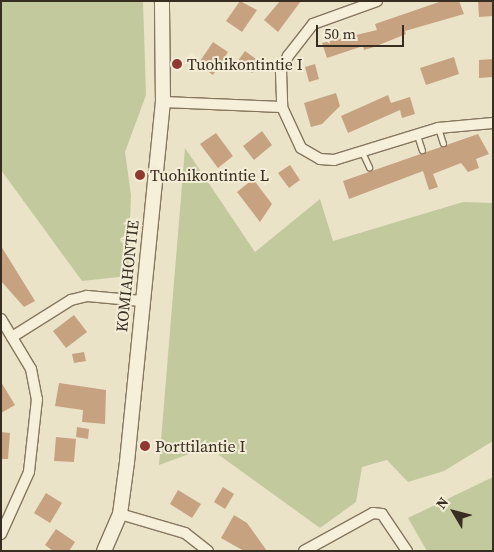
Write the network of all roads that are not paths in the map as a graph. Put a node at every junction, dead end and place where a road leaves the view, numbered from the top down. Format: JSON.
{"nodes":[{"id":1,"x":162,"y":1,"type":"edge"},
{"id":2,"x":377,"y":1,"type":"edge"},
{"id":3,"x":162,"y":102,"type":"junction"},
{"id":4,"x":282,"y":107,"type":"junction"},
{"id":5,"x":493,"y":123,"type":"edge"},
{"id":6,"x":438,"y":128,"type":"junction"},
{"id":7,"x":417,"y":135,"type":"junction"},
{"id":8,"x":443,"y":143,"type":"dead end"},
{"id":9,"x":422,"y":150,"type":"dead end"},
{"id":10,"x":362,"y":152,"type":"junction"},
{"id":11,"x":369,"y":167,"type":"dead end"},
{"id":12,"x":142,"y":301,"type":"junction"},
{"id":13,"x":1,"y":319,"type":"edge"},
{"id":14,"x":12,"y":337,"type":"junction"},
{"id":15,"x":120,"y":514,"type":"junction"},
{"id":16,"x":1,"y":534,"type":"edge"},
{"id":17,"x":104,"y":551,"type":"edge"},
{"id":18,"x":208,"y":551,"type":"edge"},
{"id":19,"x":304,"y":551,"type":"edge"},
{"id":20,"x":407,"y":551,"type":"edge"}],
"edges":[{"from":1,"to":3,"type":"street","name":"KOMIAHONTIE"},
{"from":2,"to":4,"type":"street"},
{"from":3,"to":4,"type":"street"},
{"from":3,"to":12,"type":"street","name":"KOMIAHONTIE"},
{"from":4,"to":10,"type":"street"},
{"from":5,"to":6,"type":"street"},
{"from":6,"to":7,"type":"street"},
{"from":6,"to":8,"type":"lane"},
{"from":7,"to":9,"type":"lane"},
{"from":7,"to":10,"type":"street"},
{"from":10,"to":11,"type":"lane"},
{"from":12,"to":14,"type":"street"},
{"from":12,"to":15,"type":"street","name":"KOMIAHONTIE"},
{"from":13,"to":14,"type":"street"},
{"from":14,"to":16,"type":"street"},
{"from":15,"to":17,"type":"street","name":"KOMIAHONTIE"},
{"from":15,"to":18,"type":"street"},
{"from":19,"to":20,"type":"street"}]}
